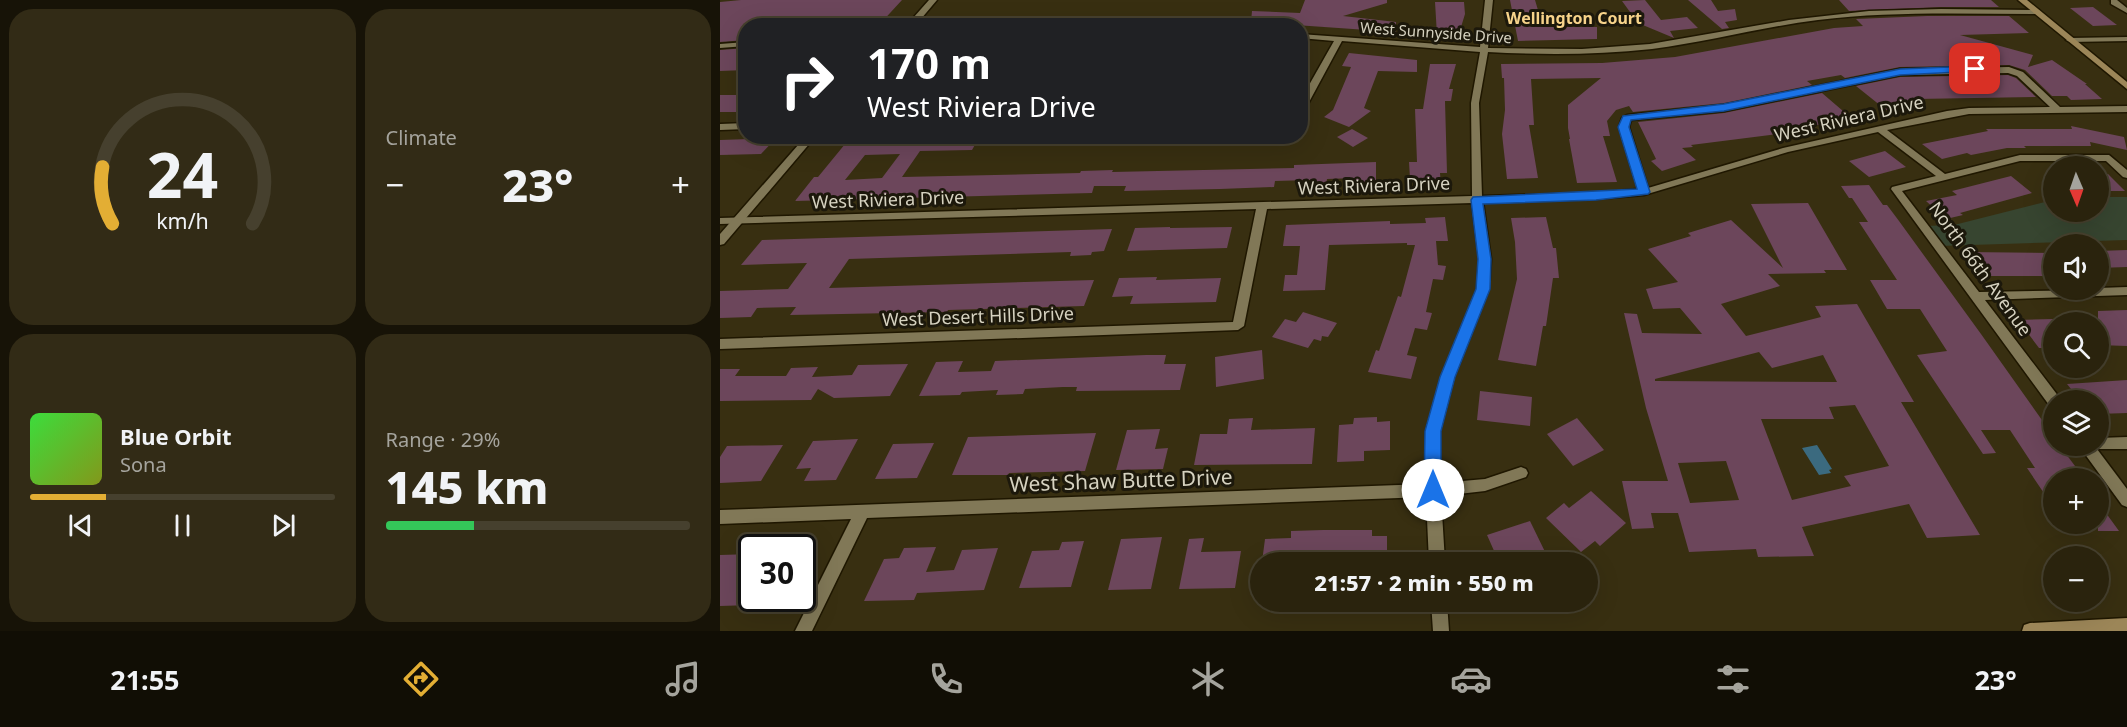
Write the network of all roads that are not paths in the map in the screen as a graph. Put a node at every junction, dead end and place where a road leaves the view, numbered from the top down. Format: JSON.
{"nodes":[{"id":1,"x":933,"y":0,"type":"edge"},
{"id":2,"x":1489,"y":0,"type":"edge"},
{"id":3,"x":2022,"y":0,"type":"edge"},
{"id":4,"x":2115,"y":2,"type":"dead end"},
{"id":5,"x":2127,"y":11,"type":"edge"},
{"id":6,"x":2036,"y":12,"type":"junction"},
{"id":7,"x":917,"y":18,"type":"edge"},
{"id":8,"x":1308,"y":37,"type":"edge"},
{"id":9,"x":1339,"y":39,"type":"junction"},
{"id":10,"x":2127,"y":39,"type":"edge"},
{"id":11,"x":2070,"y":40,"type":"junction"},
{"id":12,"x":738,"y":45,"type":"edge"},
{"id":13,"x":720,"y":46,"type":"edge"},
{"id":14,"x":1484,"y":51,"type":"junction"},
{"id":15,"x":2127,"y":86,"type":"edge"},
{"id":16,"x":1308,"y":93,"type":"edge"},
{"id":17,"x":2127,"y":109,"type":"edge"},
{"id":18,"x":2058,"y":110,"type":"junction"},
{"id":19,"x":738,"y":126,"type":"edge"},
{"id":20,"x":720,"y":127,"type":"edge"},
{"id":21,"x":1879,"y":129,"type":"junction"},
{"id":22,"x":805,"y":144,"type":"edge"},
{"id":23,"x":1942,"y":176,"type":"junction"},
{"id":24,"x":2127,"y":176,"type":"edge"},
{"id":25,"x":1644,"y":192,"type":"junction"},
{"id":26,"x":1477,"y":200,"type":"junction"},
{"id":27,"x":1262,"y":206,"type":"junction"},
{"id":28,"x":720,"y":221,"type":"edge"},
{"id":29,"x":738,"y":221,"type":"junction"},
{"id":30,"x":720,"y":241,"type":"edge"},
{"id":31,"x":2127,"y":291,"type":"edge"},
{"id":32,"x":1975,"y":296,"type":"junction"},
{"id":33,"x":720,"y":344,"type":"edge"},
{"id":34,"x":2046,"y":390,"type":"edge"},
{"id":35,"x":2127,"y":443,"type":"edge"},
{"id":36,"x":2109,"y":444,"type":"edge"},
{"id":37,"x":2094,"y":456,"type":"edge"},
{"id":38,"x":1521,"y":473,"type":"dead end"},
{"id":39,"x":1433,"y":490,"type":"junction"},
{"id":40,"x":2127,"y":500,"type":"edge"},
{"id":41,"x":862,"y":512,"type":"junction"},
{"id":42,"x":720,"y":517,"type":"edge"},
{"id":43,"x":1436,"y":552,"type":"edge"},
{"id":44,"x":1440,"y":612,"type":"edge"},
{"id":45,"x":2127,"y":626,"type":"edge"},
{"id":46,"x":802,"y":631,"type":"edge"},
{"id":47,"x":1441,"y":631,"type":"edge"},
{"id":48,"x":2030,"y":631,"type":"edge"}],
"edges":[{"from":1,"to":7,"type":"street"},
{"from":2,"to":14,"type":"street"},
{"from":3,"to":6,"type":"main road"},
{"from":4,"to":5,"type":"street"},
{"from":6,"to":11,"type":"main road"},
{"from":6,"to":14,"type":"street","name":"West Sunnyside Drive"},
{"from":8,"to":9,"type":"street","name":"West Sunnyside Drive"},
{"from":9,"to":14,"type":"street","name":"West Sunnyside Drive"},
{"from":9,"to":16,"type":"street"},
{"from":10,"to":11,"type":"street"},
{"from":11,"to":15,"type":"main road"},
{"from":12,"to":13,"type":"street"},
{"from":14,"to":26,"type":"street"},
{"from":17,"to":18,"type":"street","name":"West Riviera Drive"},
{"from":18,"to":21,"type":"street","name":"West Riviera Drive"},
{"from":18,"to":25,"type":"street"},
{"from":19,"to":20,"type":"street"},
{"from":21,"to":23,"type":"street","name":"North 66th Avenue"},
{"from":21,"to":25,"type":"street","name":"West Riviera Drive"},
{"from":22,"to":29,"type":"street"},
{"from":23,"to":24,"type":"street"},
{"from":23,"to":32,"type":"street","name":"North 66th Avenue"},
{"from":25,"to":26,"type":"street","name":"West Riviera Drive"},
{"from":26,"to":27,"type":"street","name":"West Riviera Drive"},
{"from":26,"to":39,"type":"street"},
{"from":27,"to":29,"type":"street","name":"West Riviera Drive"},
{"from":27,"to":33,"type":"street","name":"West Desert Hills Drive"},
{"from":28,"to":29,"type":"street","name":"West Riviera Drive"},
{"from":29,"to":30,"type":"street"},
{"from":31,"to":32,"type":"street"},
{"from":32,"to":34,"type":"street","name":"North 66th Avenue"},
{"from":35,"to":36,"type":"street"},
{"from":37,"to":40,"type":"street"},
{"from":38,"to":39,"type":"street","name":"West Shaw Butte Drive"},
{"from":39,"to":41,"type":"street","name":"West Shaw Butte Drive"},
{"from":39,"to":43,"type":"street"},
{"from":41,"to":42,"type":"street","name":"West Shaw Butte Drive"},
{"from":41,"to":46,"type":"street"},
{"from":44,"to":47,"type":"street"},
{"from":45,"to":48,"type":"main road"}]}
